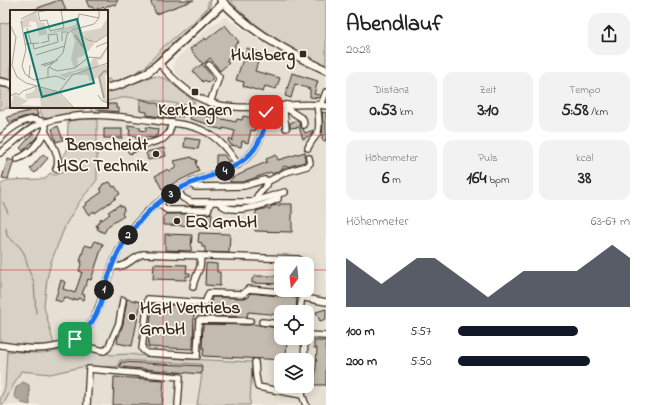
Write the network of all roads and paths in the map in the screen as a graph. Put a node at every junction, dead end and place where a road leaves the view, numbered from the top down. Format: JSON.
{"nodes":[{"id":1,"x":222,"y":1,"type":"edge"},
{"id":2,"x":159,"y":64,"type":"junction"},
{"id":3,"x":209,"y":65,"type":"dead end"},
{"id":4,"x":326,"y":70,"type":"edge"},
{"id":5,"x":0,"y":82,"type":"edge"},
{"id":6,"x":10,"y":84,"type":"edge"},
{"id":7,"x":108,"y":88,"type":"edge"},
{"id":8,"x":326,"y":92,"type":"edge"},
{"id":9,"x":210,"y":103,"type":"junction"},
{"id":10,"x":286,"y":105,"type":"junction"},
{"id":11,"x":321,"y":105,"type":"edge"},
{"id":12,"x":265,"y":107,"type":"junction"},
{"id":13,"x":43,"y":123,"type":"junction"},
{"id":14,"x":172,"y":123,"type":"junction"},
{"id":15,"x":304,"y":125,"type":"dead end"},
{"id":16,"x":286,"y":128,"type":"dead end"},
{"id":17,"x":45,"y":131,"type":"junction"},
{"id":18,"x":0,"y":139,"type":"edge"},
{"id":19,"x":308,"y":148,"type":"dead end"},
{"id":20,"x":131,"y":150,"type":"dead end"},
{"id":21,"x":0,"y":153,"type":"edge"},
{"id":22,"x":17,"y":158,"type":"dead end"},
{"id":23,"x":310,"y":158,"type":"dead end"},
{"id":24,"x":238,"y":165,"type":"junction"},
{"id":25,"x":56,"y":169,"type":"dead end"},
{"id":26,"x":192,"y":182,"type":"junction"},
{"id":27,"x":267,"y":182,"type":"junction"},
{"id":28,"x":177,"y":190,"type":"junction"},
{"id":29,"x":285,"y":192,"type":"dead end"},
{"id":30,"x":278,"y":194,"type":"junction"},
{"id":31,"x":256,"y":200,"type":"junction"},
{"id":32,"x":158,"y":202,"type":"junction"},
{"id":33,"x":211,"y":202,"type":"junction"},
{"id":34,"x":218,"y":202,"type":"junction"},
{"id":35,"x":201,"y":256,"type":"junction"},
{"id":36,"x":274,"y":258,"type":"edge"},
{"id":37,"x":112,"y":266,"type":"junction"},
{"id":38,"x":193,"y":287,"type":"dead end"},
{"id":39,"x":305,"y":298,"type":"dead end"},
{"id":40,"x":123,"y":300,"type":"dead end"},
{"id":41,"x":326,"y":302,"type":"edge"},
{"id":42,"x":301,"y":305,"type":"edge"},
{"id":43,"x":250,"y":322,"type":"tunnel mouth"},
{"id":44,"x":262,"y":322,"type":"tunnel mouth"},
{"id":45,"x":274,"y":323,"type":"edge"},
{"id":46,"x":314,"y":335,"type":"edge"},
{"id":47,"x":326,"y":336,"type":"edge"},
{"id":48,"x":75,"y":339,"type":"junction"},
{"id":49,"x":0,"y":345,"type":"edge"},
{"id":50,"x":255,"y":362,"type":"dead end"},
{"id":51,"x":302,"y":395,"type":"joint"},
{"id":52,"x":87,"y":405,"type":"edge"},
{"id":53,"x":178,"y":405,"type":"edge"},
{"id":54,"x":306,"y":405,"type":"edge"}],
"edges":[{"from":1,"to":2,"type":"main road"},
{"from":1,"to":4,"type":"main road"},
{"from":2,"to":7,"type":"main road"},
{"from":2,"to":9,"type":"street"},
{"from":3,"to":9,"type":"street"},
{"from":5,"to":6,"type":"main road"},
{"from":8,"to":11,"type":"street"},
{"from":9,"to":12,"type":"street"},
{"from":10,"to":11,"type":"street"},
{"from":10,"to":12,"type":"street"},
{"from":10,"to":15,"type":"street"},
{"from":10,"to":16,"type":"street"},
{"from":11,"to":19,"type":"street"},
{"from":12,"to":24,"type":"street"},
{"from":13,"to":14,"type":"street"},
{"from":13,"to":17,"type":"street"},
{"from":13,"to":18,"type":"street"},
{"from":13,"to":21,"type":"street"},
{"from":14,"to":20,"type":"street"},
{"from":14,"to":24,"type":"street"},
{"from":17,"to":22,"type":"street"},
{"from":17,"to":25,"type":"street"},
{"from":23,"to":27,"type":"street"},
{"from":24,"to":26,"type":"street"},
{"from":26,"to":27,"type":"street"},
{"from":26,"to":28,"type":"street"},
{"from":27,"to":31,"type":"street"},
{"from":28,"to":32,"type":"street"},
{"from":28,"to":33,"type":"street"},
{"from":29,"to":30,"type":"street"},
{"from":30,"to":31,"type":"street"},
{"from":30,"to":34,"type":"street"},
{"from":31,"to":34,"type":"street"},
{"from":32,"to":33,"type":"street"},
{"from":32,"to":37,"type":"street"},
{"from":33,"to":34,"type":"street"},
{"from":35,"to":36,"type":"street"},
{"from":35,"to":37,"type":"street"},
{"from":35,"to":38,"type":"street"},
{"from":37,"to":48,"type":"street"},
{"from":39,"to":41,"type":"street"},
{"from":40,"to":48,"type":"street"},
{"from":42,"to":43,"type":"street"},
{"from":44,"to":45,"type":"street"},
{"from":46,"to":47,"type":"street"},
{"from":48,"to":49,"type":"street"},
{"from":50,"to":51,"type":"street"},
{"from":51,"to":54,"type":"street"},
{"from":52,"to":53,"type":"street"}]}
